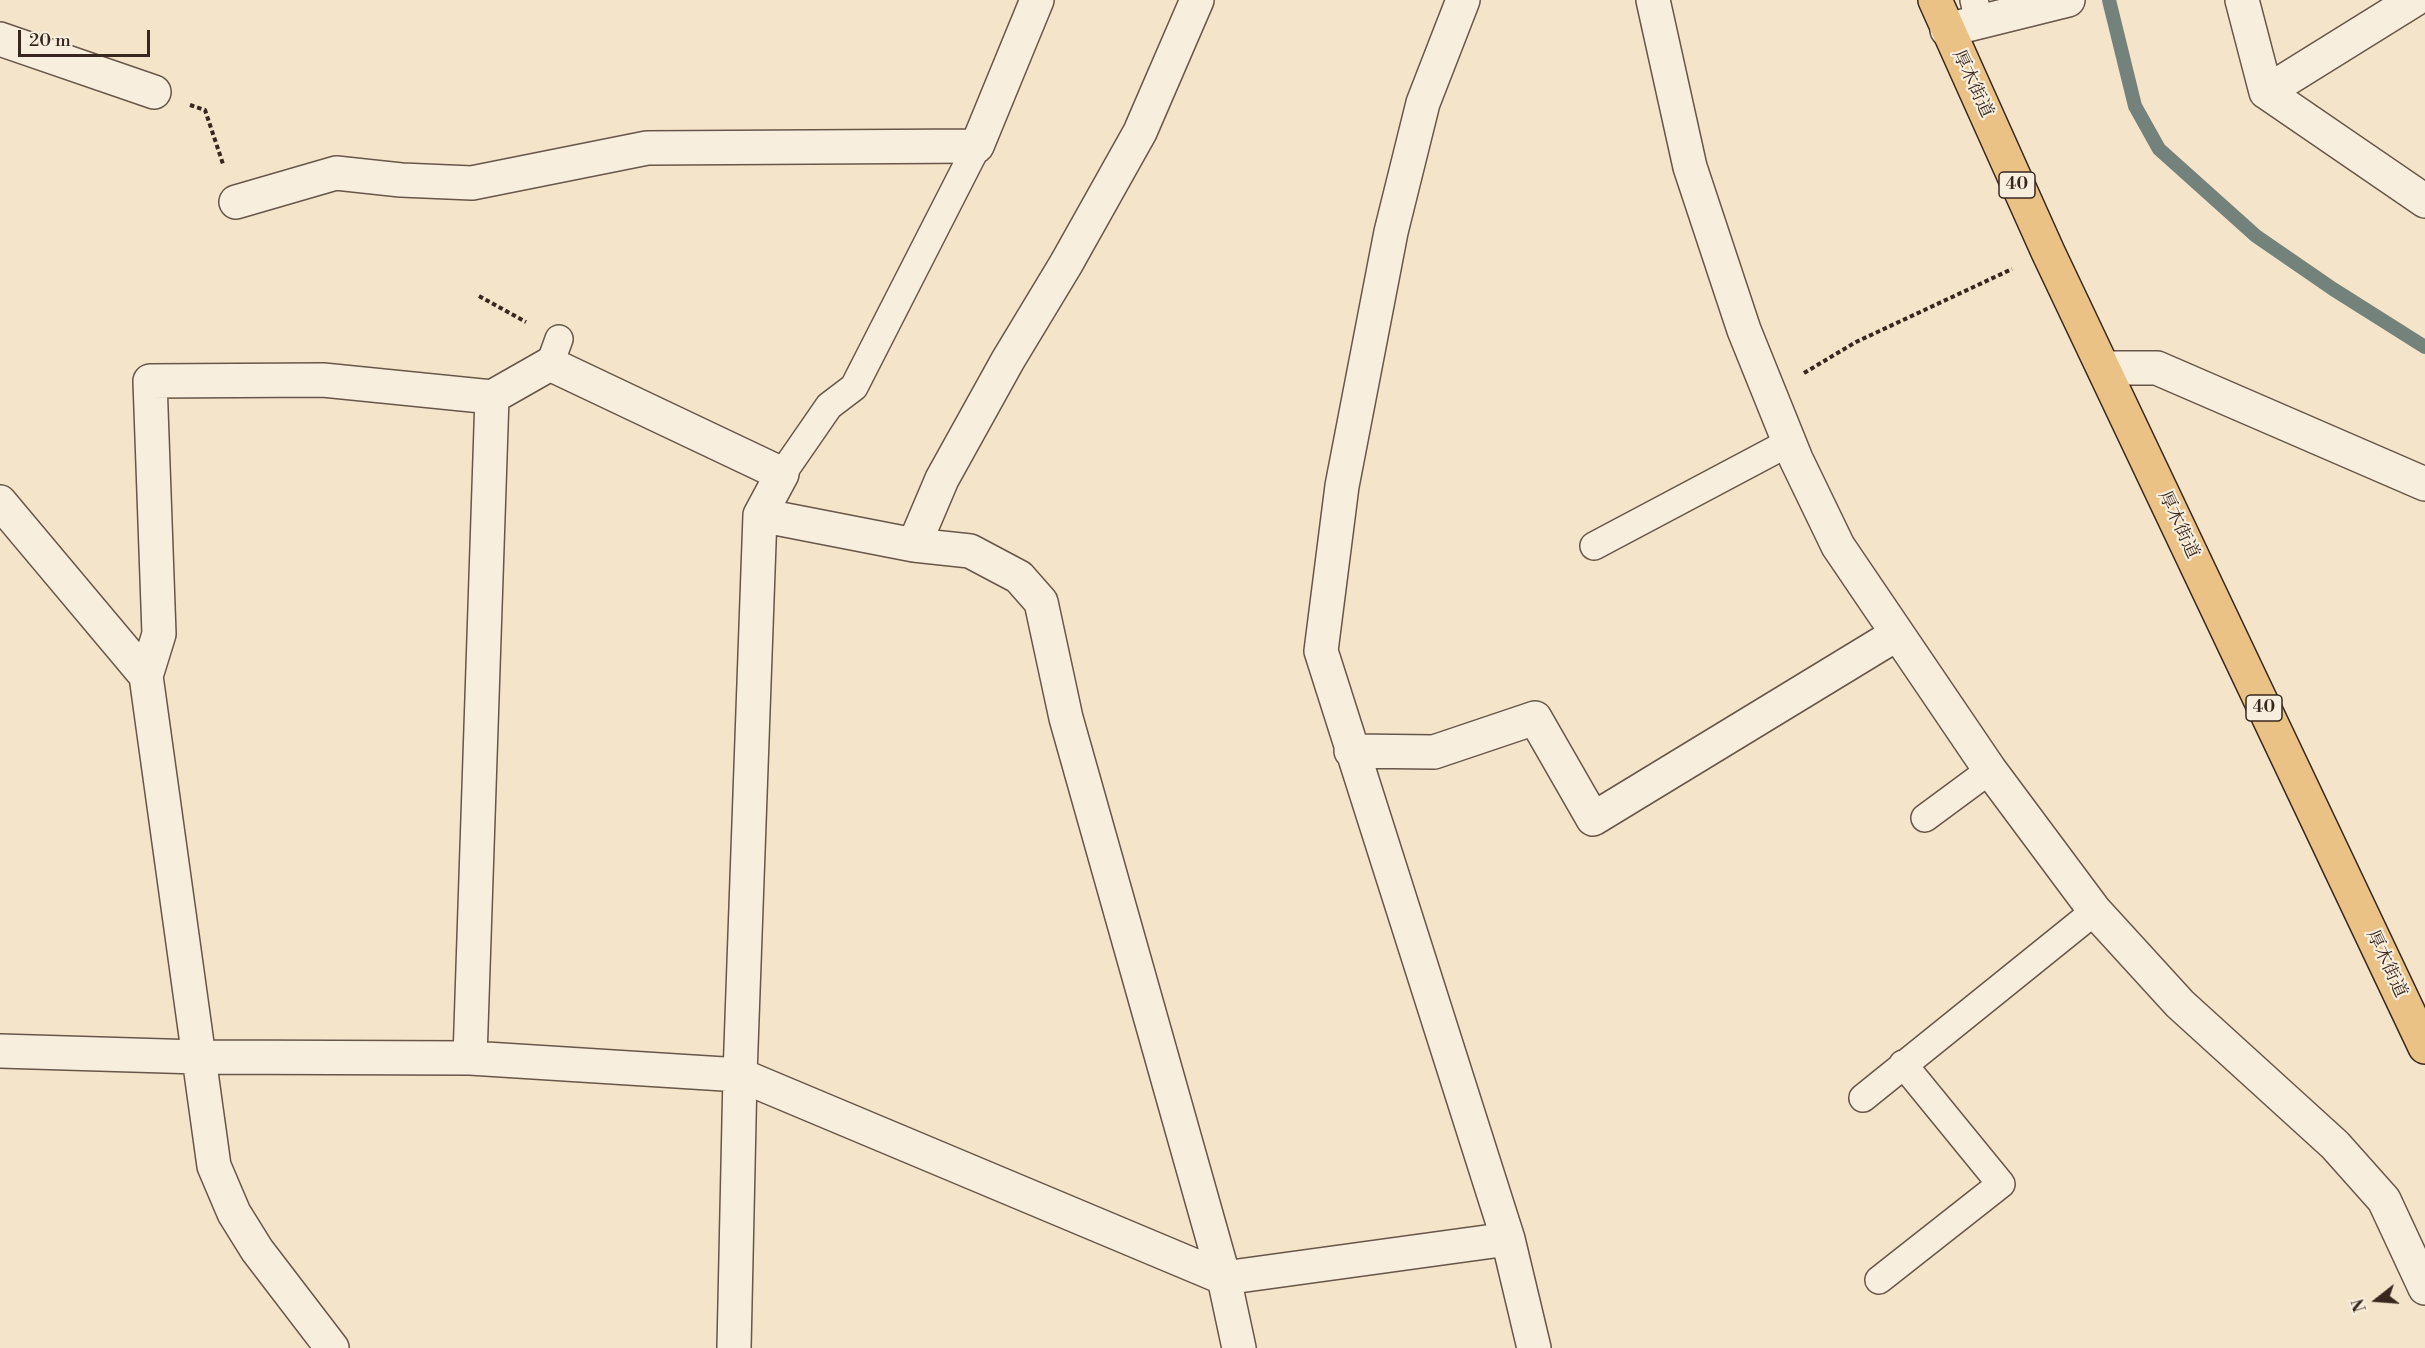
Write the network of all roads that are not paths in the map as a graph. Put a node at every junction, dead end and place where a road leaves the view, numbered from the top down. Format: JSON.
{"nodes":[{"id":1,"x":1037,"y":0,"type":"edge"},
{"id":2,"x":1197,"y":0,"type":"edge"},
{"id":3,"x":1463,"y":0,"type":"edge"},
{"id":4,"x":1653,"y":0,"type":"edge"},
{"id":5,"x":2068,"y":0,"type":"edge"},
{"id":6,"x":2242,"y":0,"type":"edge"},
{"id":7,"x":2414,"y":0,"type":"edge"},
{"id":8,"x":1976,"y":10,"type":"edge"},
{"id":9,"x":1941,"y":15,"type":"edge"},
{"id":10,"x":0,"y":39,"type":"edge"},
{"id":11,"x":154,"y":92,"type":"road end"},
{"id":12,"x":2266,"y":92,"type":"junction"},
{"id":13,"x":977,"y":146,"type":"junction"},
{"id":14,"x":2425,"y":201,"type":"edge"},
{"id":15,"x":236,"y":202,"type":"road end"},
{"id":16,"x":2104,"y":368,"type":"junction"},
{"id":17,"x":492,"y":397,"type":"junction"},
{"id":18,"x":1790,"y":442,"type":"junction"},
{"id":19,"x":782,"y":474,"type":"junction"},
{"id":20,"x":2425,"y":484,"type":"edge"},
{"id":21,"x":0,"y":502,"type":"edge"},
{"id":22,"x":760,"y":516,"type":"junction"},
{"id":23,"x":914,"y":545,"type":"junction"},
{"id":24,"x":1594,"y":546,"type":"dead end"},
{"id":25,"x":1897,"y":634,"type":"junction"},
{"id":26,"x":146,"y":676,"type":"junction"},
{"id":27,"x":1351,"y":751,"type":"junction"},
{"id":28,"x":1990,"y":771,"type":"junction"},
{"id":29,"x":1924,"y":818,"type":"dead end"},
{"id":30,"x":2096,"y":912,"type":"junction"},
{"id":31,"x":2425,"y":1047,"type":"edge"},
{"id":32,"x":0,"y":1051,"type":"edge"},
{"id":33,"x":198,"y":1057,"type":"junction"},
{"id":34,"x":470,"y":1058,"type":"junction"},
{"id":35,"x":1904,"y":1064,"type":"junction"},
{"id":36,"x":740,"y":1075,"type":"junction"},
{"id":37,"x":1863,"y":1098,"type":"dead end"},
{"id":38,"x":1508,"y":1239,"type":"junction"},
{"id":39,"x":1224,"y":1278,"type":"junction"},
{"id":40,"x":1879,"y":1280,"type":"dead end"},
{"id":41,"x":2425,"y":1288,"type":"edge"},
{"id":42,"x":332,"y":1348,"type":"edge"},
{"id":43,"x":734,"y":1348,"type":"edge"},
{"id":44,"x":1239,"y":1348,"type":"edge"},
{"id":45,"x":1534,"y":1348,"type":"edge"}],
"edges":[{"from":1,"to":13,"type":"street"},
{"from":2,"to":23,"type":"street"},
{"from":3,"to":27,"type":"street"},
{"from":4,"to":18,"type":"street"},
{"from":5,"to":8,"type":"street"},
{"from":6,"to":12,"type":"street"},
{"from":7,"to":12,"type":"street"},
{"from":8,"to":9,"type":"street"},
{"from":9,"to":16,"type":"main road","name":"厚木街道","number":"40"},
{"from":10,"to":11,"type":"street"},
{"from":12,"to":14,"type":"street"},
{"from":13,"to":15,"type":"street"},
{"from":13,"to":19,"type":"lane"},
{"from":16,"to":20,"type":"street"},
{"from":16,"to":31,"type":"main road","name":"厚木街道","number":"40"},
{"from":17,"to":19,"type":"street"},
{"from":17,"to":26,"type":"street"},
{"from":17,"to":34,"type":"street"},
{"from":18,"to":24,"type":"lane"},
{"from":18,"to":25,"type":"street"},
{"from":19,"to":22,"type":"street"},
{"from":21,"to":26,"type":"street"},
{"from":22,"to":23,"type":"street"},
{"from":22,"to":36,"type":"street"},
{"from":23,"to":39,"type":"street"},
{"from":25,"to":27,"type":"street"},
{"from":25,"to":28,"type":"street"},
{"from":26,"to":33,"type":"street"},
{"from":27,"to":38,"type":"street"},
{"from":28,"to":29,"type":"lane"},
{"from":28,"to":30,"type":"street"},
{"from":30,"to":35,"type":"lane"},
{"from":30,"to":41,"type":"street"},
{"from":32,"to":33,"type":"street"},
{"from":33,"to":34,"type":"street"},
{"from":33,"to":42,"type":"street"},
{"from":34,"to":36,"type":"street"},
{"from":35,"to":37,"type":"lane"},
{"from":35,"to":40,"type":"lane"},
{"from":36,"to":39,"type":"street"},
{"from":36,"to":43,"type":"street"},
{"from":38,"to":39,"type":"street"},
{"from":38,"to":45,"type":"street"},
{"from":39,"to":44,"type":"street"}]}
